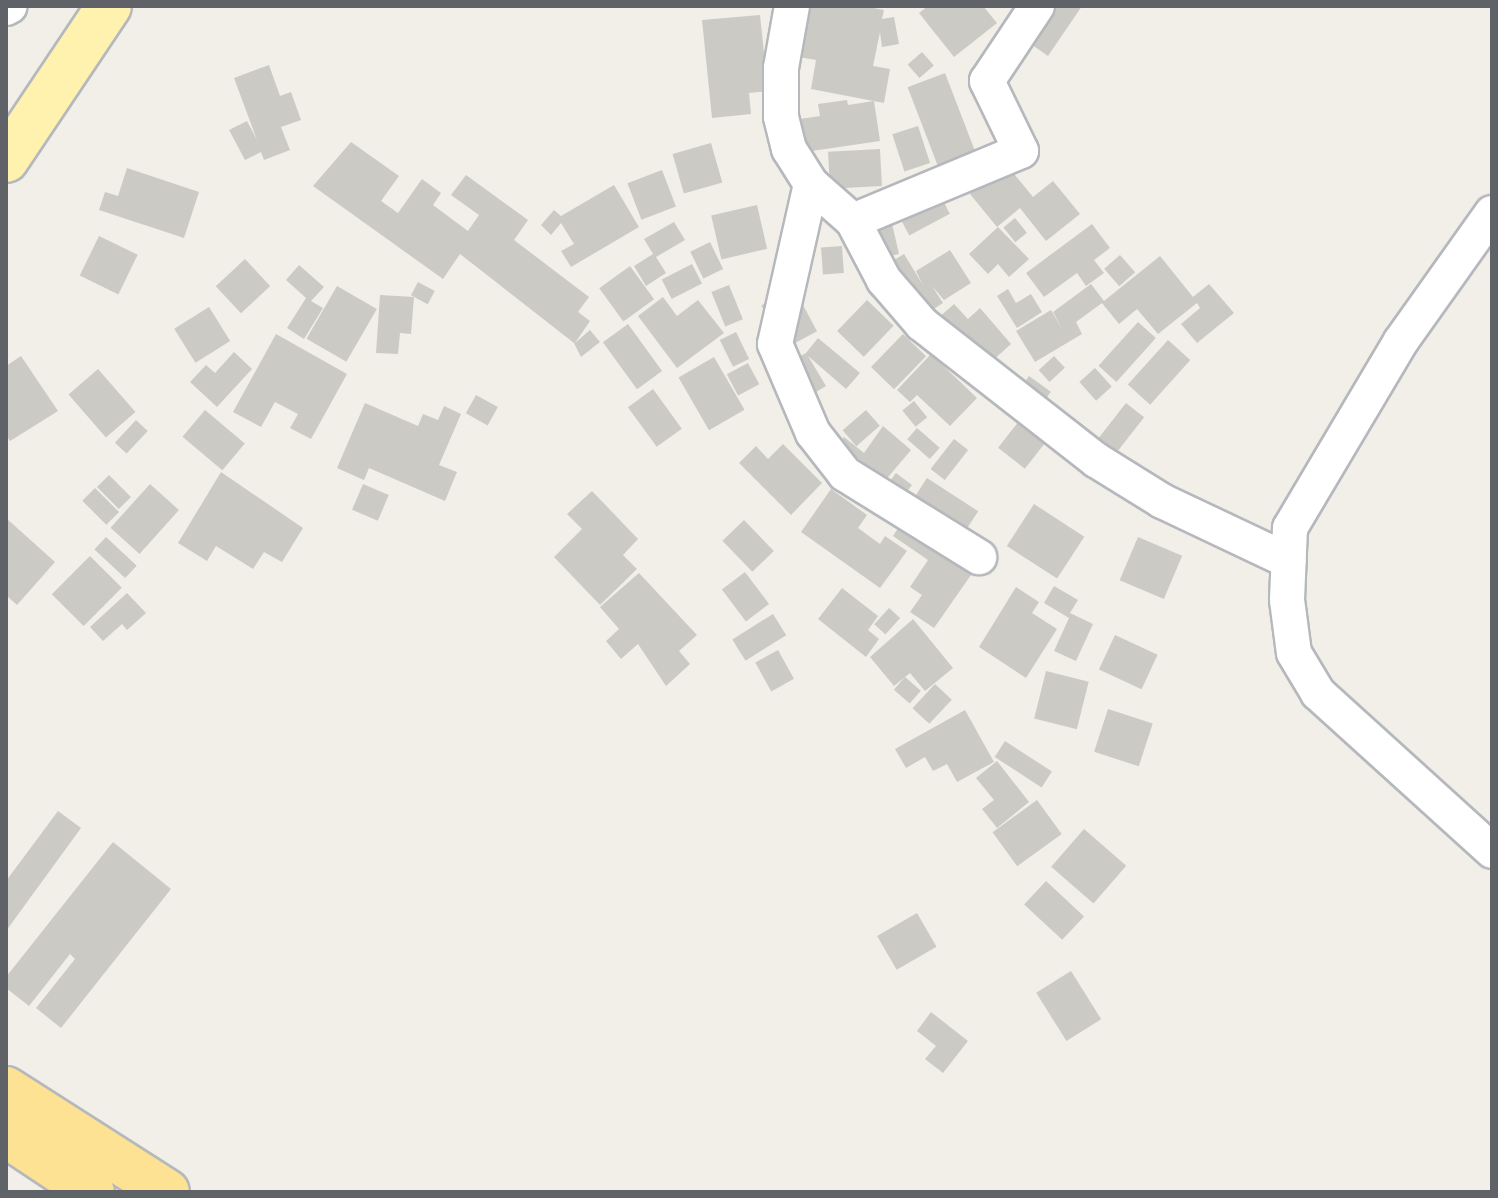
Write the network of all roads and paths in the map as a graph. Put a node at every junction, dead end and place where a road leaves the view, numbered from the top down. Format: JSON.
{"nodes":[{"id":1,"x":109,"y":6,"type":"edge"},
{"id":2,"x":792,"y":6,"type":"edge"},
{"id":3,"x":1037,"y":6,"type":"edge"},
{"id":4,"x":6,"y":160,"type":"edge"},
{"id":5,"x":811,"y":184,"type":"junction"},
{"id":6,"x":1492,"y":213,"type":"edge"},
{"id":7,"x":853,"y":221,"type":"junction"},
{"id":8,"x":979,"y":557,"type":"dead end"},
{"id":9,"x":1289,"y":561,"type":"junction"},
{"id":10,"x":1492,"y":851,"type":"edge"},
{"id":11,"x":6,"y":1089,"type":"edge"},
{"id":12,"x":6,"y":1135,"type":"edge"},
{"id":13,"x":92,"y":1192,"type":"edge"},
{"id":14,"x":167,"y":1192,"type":"edge"}],
"edges":[{"from":1,"to":4,"type":"main road"},
{"from":2,"to":5,"type":"street"},
{"from":3,"to":7,"type":"street"},
{"from":5,"to":7,"type":"street"},
{"from":5,"to":8,"type":"street"},
{"from":6,"to":9,"type":"street"},
{"from":7,"to":9,"type":"street"},
{"from":9,"to":10,"type":"street"},
{"from":11,"to":14,"type":"highway"},
{"from":12,"to":13,"type":"highway"}]}
